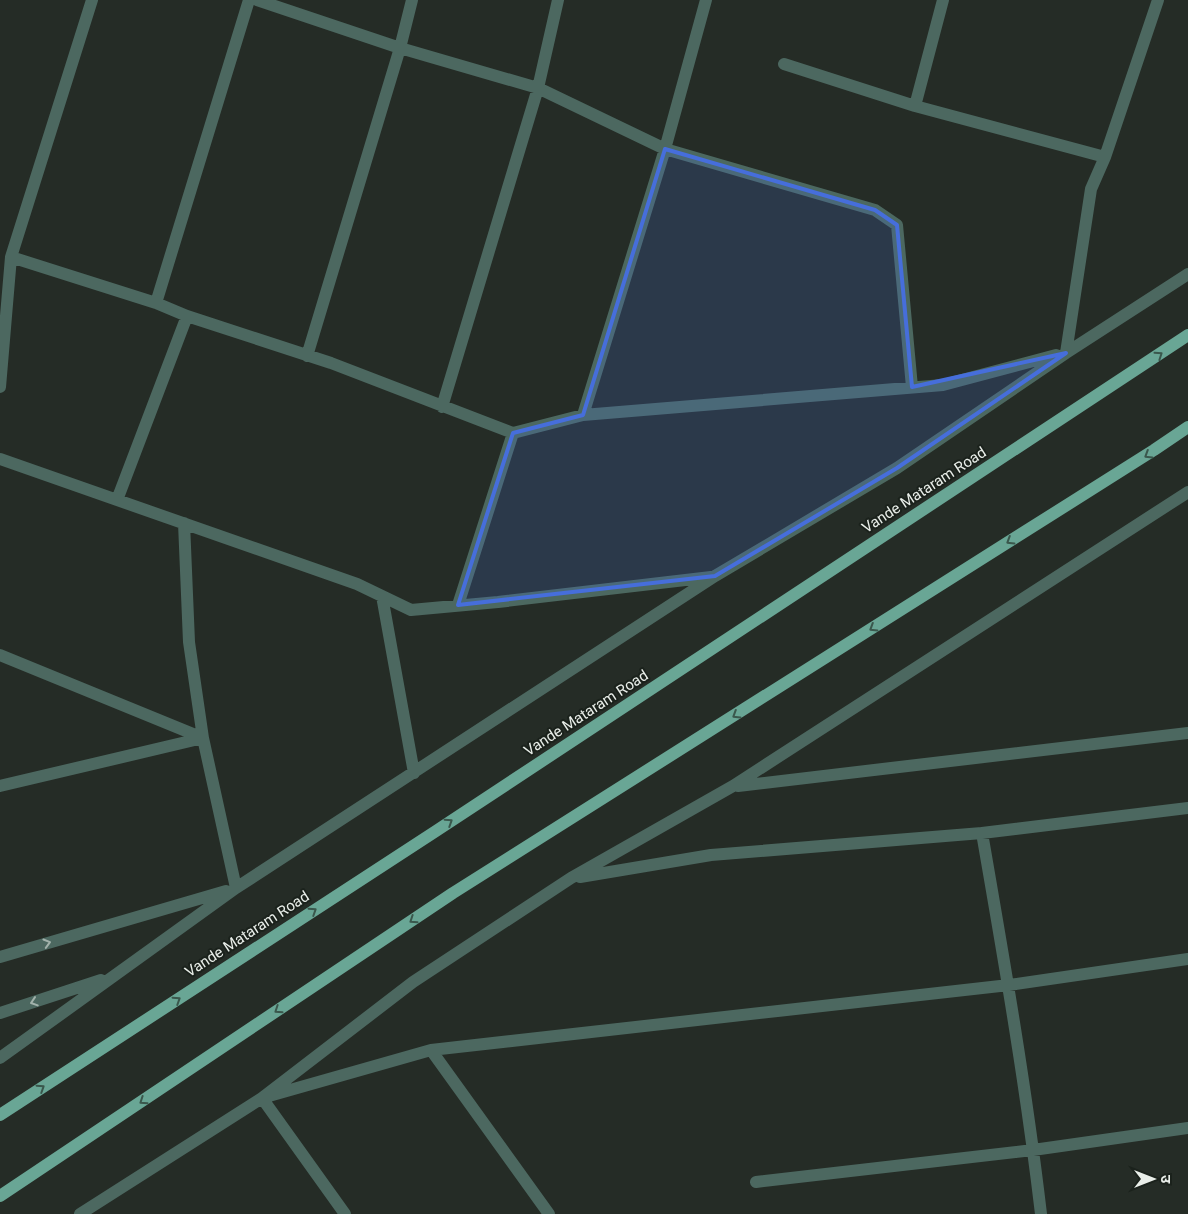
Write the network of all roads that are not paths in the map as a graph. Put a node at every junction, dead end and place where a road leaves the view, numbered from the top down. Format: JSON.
{"nodes":[{"id":1,"x":92,"y":0,"type":"edge"},
{"id":2,"x":248,"y":0,"type":"edge"},
{"id":3,"x":256,"y":0,"type":"edge"},
{"id":4,"x":412,"y":0,"type":"edge"},
{"id":5,"x":558,"y":0,"type":"edge"},
{"id":6,"x":706,"y":0,"type":"edge"},
{"id":7,"x":943,"y":0,"type":"edge"},
{"id":8,"x":1158,"y":0,"type":"edge"},
{"id":9,"x":400,"y":48,"type":"junction"},
{"id":10,"x":784,"y":64,"type":"dead end"},
{"id":11,"x":538,"y":88,"type":"junction"},
{"id":12,"x":915,"y":106,"type":"junction"},
{"id":13,"x":665,"y":149,"type":"junction"},
{"id":14,"x":1104,"y":157,"type":"junction"},
{"id":15,"x":11,"y":257,"type":"junction"},
{"id":16,"x":1188,"y":274,"type":"edge"},
{"id":17,"x":156,"y":303,"type":"junction"},
{"id":18,"x":187,"y":316,"type":"junction"},
{"id":19,"x":1188,"y":335,"type":"edge"},
{"id":20,"x":1066,"y":353,"type":"junction"},
{"id":21,"x":307,"y":356,"type":"junction"},
{"id":22,"x":0,"y":387,"type":"edge"},
{"id":23,"x":912,"y":387,"type":"junction"},
{"id":24,"x":442,"y":407,"type":"junction"},
{"id":25,"x":583,"y":415,"type":"junction"},
{"id":26,"x":1188,"y":427,"type":"edge"},
{"id":27,"x":513,"y":432,"type":"junction"},
{"id":28,"x":0,"y":459,"type":"edge"},
{"id":29,"x":1188,"y":492,"type":"edge"},
{"id":30,"x":117,"y":500,"type":"junction"},
{"id":31,"x":184,"y":523,"type":"junction"},
{"id":32,"x":715,"y":576,"type":"junction"},
{"id":33,"x":382,"y":596,"type":"junction"},
{"id":34,"x":458,"y":605,"type":"junction"},
{"id":35,"x":0,"y":655,"type":"edge"},
{"id":36,"x":1188,"y":732,"type":"edge"},
{"id":37,"x":203,"y":738,"type":"junction"},
{"id":38,"x":414,"y":773,"type":"junction"},
{"id":39,"x":0,"y":786,"type":"edge"},
{"id":40,"x":733,"y":786,"type":"junction"},
{"id":41,"x":1188,"y":808,"type":"edge"},
{"id":42,"x":982,"y":833,"type":"junction"},
{"id":43,"x":571,"y":878,"type":"junction"},
{"id":44,"x":236,"y":888,"type":"junction"},
{"id":45,"x":0,"y":957,"type":"edge"},
{"id":46,"x":1188,"y":959,"type":"edge"},
{"id":47,"x":113,"y":976,"type":"junction"},
{"id":48,"x":1009,"y":986,"type":"junction"},
{"id":49,"x":0,"y":1013,"type":"edge"},
{"id":50,"x":431,"y":1050,"type":"junction"},
{"id":51,"x":0,"y":1058,"type":"edge"},
{"id":52,"x":262,"y":1098,"type":"junction"},
{"id":53,"x":0,"y":1115,"type":"edge"},
{"id":54,"x":1188,"y":1128,"type":"edge"},
{"id":55,"x":1034,"y":1150,"type":"junction"},
{"id":56,"x":756,"y":1182,"type":"dead end"},
{"id":57,"x":0,"y":1196,"type":"edge"},
{"id":58,"x":80,"y":1214,"type":"edge"},
{"id":59,"x":345,"y":1214,"type":"edge"},
{"id":60,"x":549,"y":1214,"type":"edge"},
{"id":61,"x":1041,"y":1214,"type":"edge"}],
"edges":[{"from":1,"to":15,"type":"street"},
{"from":2,"to":17,"type":"street"},
{"from":3,"to":9,"type":"street"},
{"from":4,"to":9,"type":"street"},
{"from":5,"to":11,"type":"street"},
{"from":6,"to":13,"type":"street"},
{"from":7,"to":12,"type":"street"},
{"from":8,"to":14,"type":"street"},
{"from":9,"to":11,"type":"street"},
{"from":9,"to":21,"type":"street"},
{"from":10,"to":12,"type":"street"},
{"from":11,"to":13,"type":"street"},
{"from":11,"to":24,"type":"street"},
{"from":12,"to":14,"type":"street"},
{"from":13,"to":23,"type":"street"},
{"from":13,"to":25,"type":"street"},
{"from":14,"to":20,"type":"street"},
{"from":15,"to":17,"type":"street"},
{"from":15,"to":22,"type":"street"},
{"from":16,"to":20,"type":"street"},
{"from":17,"to":18,"type":"street"},
{"from":18,"to":21,"type":"street"},
{"from":18,"to":30,"type":"street"},
{"from":53,"to":19,"type":"main road","name":"Vande Mataram Road","one_way":true},
{"from":20,"to":23,"type":"street"},
{"from":20,"to":32,"type":"street"},
{"from":21,"to":24,"type":"street"},
{"from":23,"to":25,"type":"street"},
{"from":24,"to":27,"type":"street"},
{"from":25,"to":27,"type":"street"},
{"from":26,"to":57,"type":"main road","one_way":true},
{"from":27,"to":34,"type":"street"},
{"from":28,"to":30,"type":"street"},
{"from":29,"to":40,"type":"street"},
{"from":30,"to":31,"type":"street"},
{"from":31,"to":33,"type":"street"},
{"from":31,"to":37,"type":"street"},
{"from":32,"to":34,"type":"street"},
{"from":32,"to":38,"type":"street"},
{"from":33,"to":34,"type":"street"},
{"from":33,"to":38,"type":"street"},
{"from":35,"to":37,"type":"street"},
{"from":36,"to":40,"type":"street"},
{"from":37,"to":39,"type":"street"},
{"from":37,"to":44,"type":"street"},
{"from":38,"to":44,"type":"street"},
{"from":40,"to":43,"type":"street"},
{"from":41,"to":42,"type":"street"},
{"from":42,"to":43,"type":"street"},
{"from":42,"to":48,"type":"street"},
{"from":43,"to":52,"type":"street"},
{"from":45,"to":44,"type":"street","one_way":true},
{"from":44,"to":47,"type":"street"},
{"from":46,"to":48,"type":"street"},
{"from":47,"to":49,"type":"street","one_way":true},
{"from":47,"to":51,"type":"street"},
{"from":48,"to":50,"type":"street"},
{"from":48,"to":55,"type":"street"},
{"from":50,"to":52,"type":"street"},
{"from":50,"to":60,"type":"street"},
{"from":52,"to":58,"type":"street"},
{"from":52,"to":59,"type":"street"},
{"from":54,"to":55,"type":"street"},
{"from":55,"to":56,"type":"street"},
{"from":55,"to":61,"type":"street"}]}
